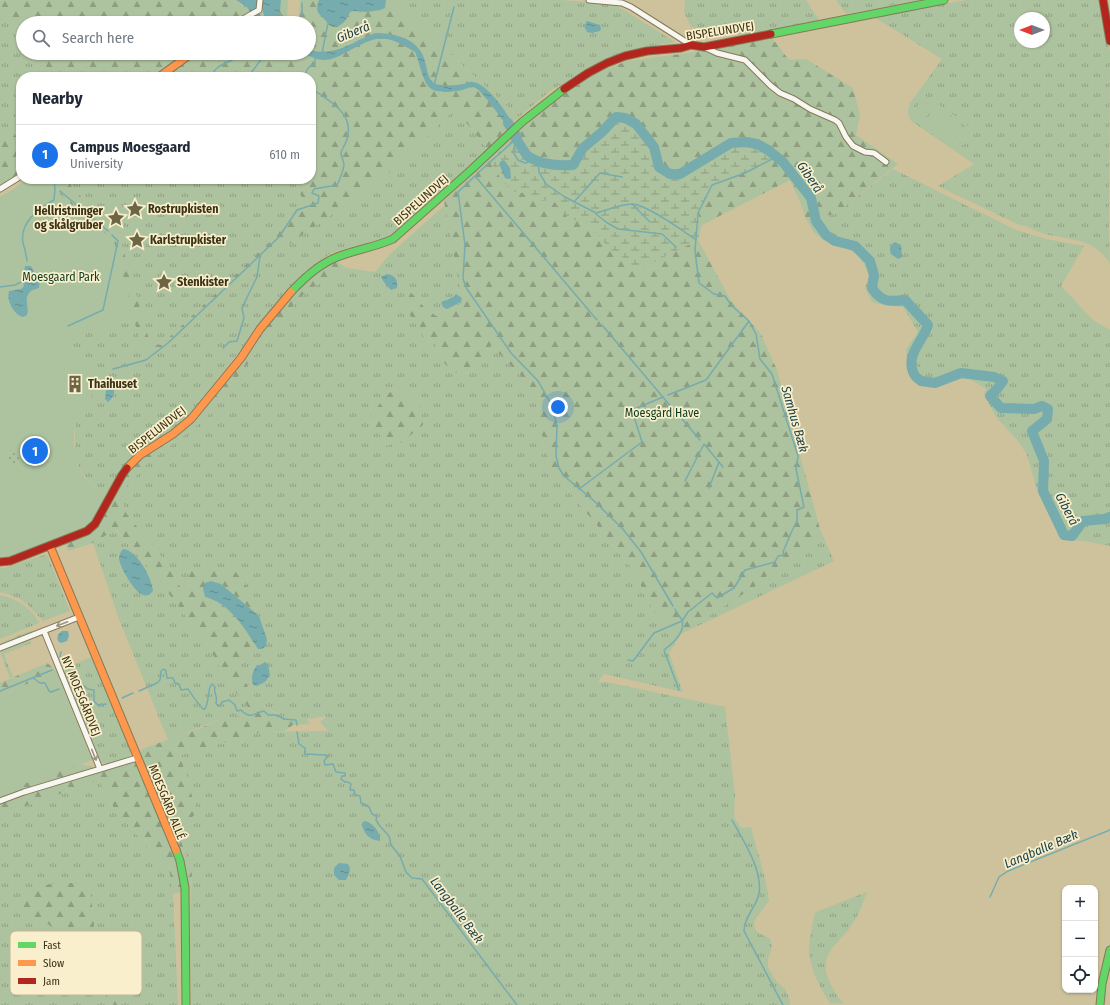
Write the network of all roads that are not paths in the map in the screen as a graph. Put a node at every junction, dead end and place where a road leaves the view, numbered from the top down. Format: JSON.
{"nodes":[{"id":1,"x":260,"y":0,"type":"edge"},
{"id":2,"x":588,"y":0,"type":"edge"},
{"id":3,"x":944,"y":0,"type":"edge"},
{"id":4,"x":1103,"y":0,"type":"edge"},
{"id":5,"x":248,"y":16,"type":"edge"},
{"id":6,"x":1110,"y":41,"type":"edge"},
{"id":7,"x":691,"y":45,"type":"junction"},
{"id":8,"x":704,"y":47,"type":"junction"},
{"id":9,"x":182,"y":60,"type":"edge"},
{"id":10,"x":166,"y":72,"type":"edge"},
{"id":11,"x":886,"y":162,"type":"dead end"},
{"id":12,"x":16,"y":179,"type":"edge"},
{"id":13,"x":0,"y":189,"type":"edge"},
{"id":14,"x":50,"y":546,"type":"junction"},
{"id":15,"x":0,"y":562,"type":"edge"},
{"id":16,"x":80,"y":617,"type":"junction"},
{"id":17,"x":44,"y":631,"type":"junction"},
{"id":18,"x":0,"y":648,"type":"edge"},
{"id":19,"x":137,"y":758,"type":"junction"},
{"id":20,"x":100,"y":769,"type":"junction"},
{"id":21,"x":0,"y":801,"type":"edge"},
{"id":22,"x":1110,"y":950,"type":"edge"},
{"id":23,"x":186,"y":1005,"type":"edge"},
{"id":24,"x":1100,"y":1005,"type":"edge"}],
"edges":[{"from":1,"to":5,"type":"street"},
{"from":2,"to":7,"type":"street"},
{"from":3,"to":8,"type":"street","name":"BISPELUNDVEJ"},
{"from":4,"to":6,"type":"street"},
{"from":7,"to":8,"type":"street","name":"BISPELUNDVEJ"},
{"from":7,"to":14,"type":"street","name":"BISPELUNDVEJ"},
{"from":8,"to":11,"type":"street"},
{"from":9,"to":10,"type":"street"},
{"from":12,"to":13,"type":"street"},
{"from":14,"to":15,"type":"street","name":"BISPELUNDVEJ"},
{"from":14,"to":16,"type":"street","name":"MOESGÅRD ALLÉ"},
{"from":16,"to":17,"type":"street","one_way":true},
{"from":16,"to":19,"type":"street","name":"MOESGÅRD ALLÉ"},
{"from":17,"to":18,"type":"street"},
{"from":17,"to":20,"type":"street","name":"NY MOESGÅRDVEJ","one_way":true},
{"from":19,"to":20,"type":"street"},
{"from":19,"to":23,"type":"street","name":"MOESGÅRD ALLÉ"},
{"from":20,"to":21,"type":"street"},
{"from":22,"to":24,"type":"street"}]}
